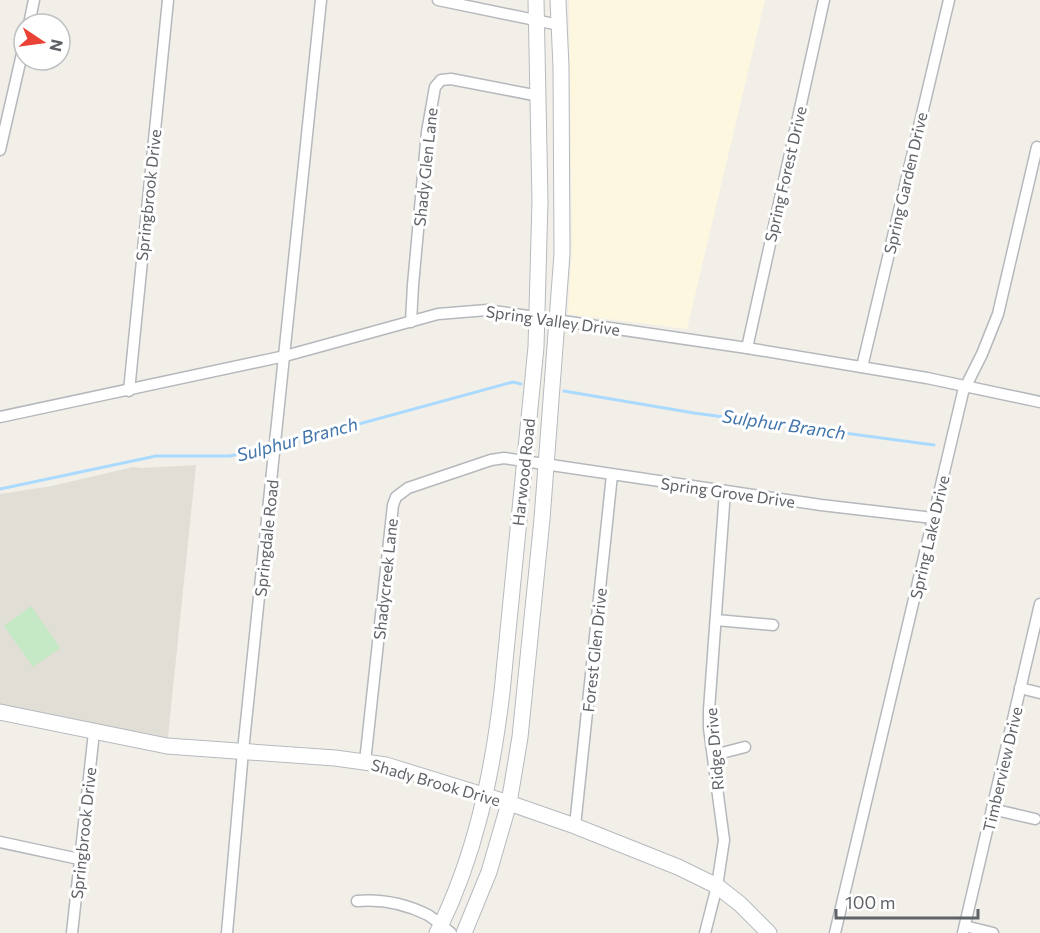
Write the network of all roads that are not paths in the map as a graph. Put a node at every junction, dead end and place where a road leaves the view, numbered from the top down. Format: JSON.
{"nodes":[{"id":1,"x":168,"y":0,"type":"edge"},
{"id":2,"x":321,"y":0,"type":"edge"},
{"id":3,"x":438,"y":0,"type":"edge"},
{"id":4,"x":536,"y":0,"type":"edge"},
{"id":5,"x":558,"y":0,"type":"edge"},
{"id":6,"x":824,"y":0,"type":"edge"},
{"id":7,"x":949,"y":0,"type":"edge"},
{"id":8,"x":537,"y":21,"type":"junction"},
{"id":9,"x":559,"y":25,"type":"junction"},
{"id":10,"x":18,"y":72,"type":"edge"},
{"id":11,"x":539,"y":96,"type":"junction"},
{"id":12,"x":1037,"y":147,"type":"dead end"},
{"id":13,"x":0,"y":150,"type":"edge"},
{"id":14,"x":537,"y":316,"type":"junction"},
{"id":15,"x":558,"y":319,"type":"junction"},
{"id":16,"x":411,"y":322,"type":"junction"},
{"id":17,"x":747,"y":348,"type":"junction"},
{"id":18,"x":285,"y":356,"type":"junction"},
{"id":19,"x":862,"y":367,"type":"junction"},
{"id":20,"x":965,"y":386,"type":"junction"},
{"id":21,"x":129,"y":391,"type":"junction"},
{"id":22,"x":1040,"y":402,"type":"edge"},
{"id":23,"x":0,"y":417,"type":"edge"},
{"id":24,"x":524,"y":461,"type":"junction"},
{"id":25,"x":548,"y":465,"type":"junction"},
{"id":26,"x":612,"y":475,"type":"junction"},
{"id":27,"x":725,"y":492,"type":"junction"},
{"id":28,"x":933,"y":518,"type":"junction"},
{"id":29,"x":1040,"y":604,"type":"edge"},
{"id":30,"x":716,"y":620,"type":"junction"},
{"id":31,"x":773,"y":625,"type":"dead end"},
{"id":32,"x":1020,"y":688,"type":"junction"},
{"id":33,"x":1040,"y":693,"type":"edge"},
{"id":34,"x":0,"y":712,"type":"edge"},
{"id":35,"x":94,"y":732,"type":"junction"},
{"id":36,"x":745,"y":747,"type":"dead end"},
{"id":37,"x":243,"y":751,"type":"junction"},
{"id":38,"x":714,"y":754,"type":"junction"},
{"id":39,"x":364,"y":762,"type":"junction"},
{"id":40,"x":485,"y":796,"type":"junction"},
{"id":41,"x":509,"y":803,"type":"junction"},
{"id":42,"x":992,"y":809,"type":"junction"},
{"id":43,"x":1035,"y":819,"type":"dead end"},
{"id":44,"x":575,"y":826,"type":"junction"},
{"id":45,"x":0,"y":842,"type":"edge"},
{"id":46,"x":79,"y":859,"type":"junction"},
{"id":47,"x":717,"y":886,"type":"junction"},
{"id":48,"x":357,"y":901,"type":"dead end"},
{"id":49,"x":964,"y":930,"type":"edge"},
{"id":50,"x":443,"y":931,"type":"edge"},
{"id":51,"x":72,"y":933,"type":"edge"},
{"id":52,"x":227,"y":933,"type":"edge"},
{"id":53,"x":464,"y":933,"type":"edge"},
{"id":54,"x":705,"y":933,"type":"edge"},
{"id":55,"x":769,"y":933,"type":"edge"},
{"id":56,"x":835,"y":933,"type":"edge"},
{"id":57,"x":993,"y":933,"type":"edge"}],
"edges":[{"from":1,"to":21,"type":"street","name":"Springbrook Drive"},
{"from":2,"to":18,"type":"street","name":"Springdale Road"},
{"from":3,"to":8,"type":"street"},
{"from":4,"to":8,"type":"main road","name":"Harwood Road"},
{"from":5,"to":9,"type":"main road","name":"Harwood Road"},
{"from":6,"to":17,"type":"street","name":"Spring Forest Drive"},
{"from":7,"to":19,"type":"street","name":"Spring Garden Drive"},
{"from":8,"to":9,"type":"street"},
{"from":8,"to":11,"type":"main road","name":"Harwood Road"},
{"from":9,"to":15,"type":"main road","name":"Harwood Road"},
{"from":10,"to":13,"type":"street"},
{"from":11,"to":14,"type":"main road","name":"Harwood Road"},
{"from":11,"to":16,"type":"street","name":"Shady Glen Lane"},
{"from":12,"to":20,"type":"street","name":"Spring Lake Drive"},
{"from":14,"to":15,"type":"street","name":"Spring Valley Drive"},
{"from":14,"to":16,"type":"street","name":"Spring Valley Drive"},
{"from":14,"to":24,"type":"main road","name":"Harwood Road"},
{"from":15,"to":17,"type":"street","name":"Spring Valley Drive"},
{"from":15,"to":25,"type":"main road","name":"Harwood Road"},
{"from":16,"to":18,"type":"street","name":"Spring Valley Drive"},
{"from":17,"to":19,"type":"street","name":"Spring Valley Drive"},
{"from":18,"to":21,"type":"street","name":"Spring Valley Drive"},
{"from":18,"to":37,"type":"street","name":"Springdale Road"},
{"from":19,"to":20,"type":"street","name":"Spring Valley Drive"},
{"from":20,"to":22,"type":"street","name":"Spring Valley Drive"},
{"from":20,"to":28,"type":"street","name":"Spring Lake Drive"},
{"from":21,"to":23,"type":"street","name":"Spring Valley Drive"},
{"from":24,"to":25,"type":"street","name":"Spring Grove Drive"},
{"from":24,"to":39,"type":"street","name":"Shadycreek Lane"},
{"from":24,"to":40,"type":"main road","name":"Harwood Road"},
{"from":25,"to":26,"type":"street","name":"Spring Grove Drive"},
{"from":25,"to":41,"type":"main road","name":"Harwood Road"},
{"from":26,"to":27,"type":"street","name":"Spring Grove Drive"},
{"from":26,"to":44,"type":"street","name":"Forest Glen Drive"},
{"from":27,"to":28,"type":"street","name":"Spring Grove Drive"},
{"from":27,"to":30,"type":"street","name":"Ridge Drive"},
{"from":28,"to":56,"type":"street","name":"Spring Lake Drive"},
{"from":29,"to":32,"type":"street","name":"Timberview Drive"},
{"from":30,"to":31,"type":"street"},
{"from":30,"to":38,"type":"street","name":"Ridge Drive"},
{"from":32,"to":33,"type":"street"},
{"from":32,"to":42,"type":"street","name":"Timberview Drive"},
{"from":34,"to":35,"type":"main road","name":"Shady Brook Drive"},
{"from":35,"to":37,"type":"main road","name":"Shady Brook Drive"},
{"from":35,"to":46,"type":"street","name":"Springbrook Drive"},
{"from":36,"to":38,"type":"street"},
{"from":37,"to":39,"type":"main road","name":"Shady Brook Drive"},
{"from":37,"to":52,"type":"street","name":"Springdale Road"},
{"from":38,"to":47,"type":"street","name":"Ridge Drive"},
{"from":39,"to":40,"type":"main road","name":"Shady Brook Drive"},
{"from":40,"to":41,"type":"main road","name":"Shady Brook Drive"},
{"from":40,"to":50,"type":"main road","name":"Harwood Road"},
{"from":41,"to":44,"type":"main road","name":"Shady Brook Drive"},
{"from":41,"to":53,"type":"main road","name":"Harwood Road"},
{"from":42,"to":43,"type":"street"},
{"from":42,"to":49,"type":"street","name":"Timberview Drive"},
{"from":44,"to":47,"type":"main road","name":"Shady Brook Drive"},
{"from":45,"to":46,"type":"street"},
{"from":46,"to":51,"type":"street","name":"Springbrook Drive"},
{"from":47,"to":54,"type":"street","name":"Ridge Drive"},
{"from":47,"to":55,"type":"main road","name":"Shady Brook Drive"},
{"from":48,"to":50,"type":"street"},
{"from":49,"to":57,"type":"street"}]}
